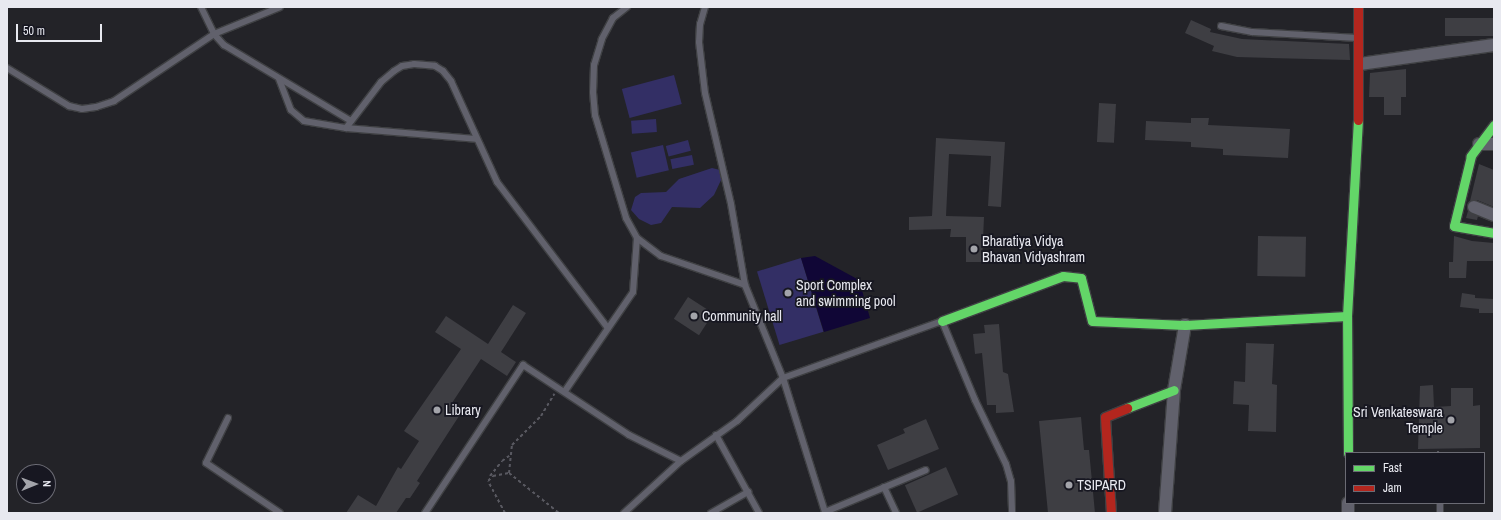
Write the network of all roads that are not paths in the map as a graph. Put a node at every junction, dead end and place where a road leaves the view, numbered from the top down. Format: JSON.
{"nodes":[{"id":1,"x":201,"y":7,"type":"edge"},
{"id":2,"x":280,"y":7,"type":"edge"},
{"id":3,"x":627,"y":7,"type":"edge"},
{"id":4,"x":705,"y":7,"type":"edge"},
{"id":5,"x":1358,"y":7,"type":"edge"},
{"id":6,"x":1221,"y":26,"type":"dead end"},
{"id":7,"x":214,"y":34,"type":"junction"},
{"id":8,"x":1360,"y":38,"type":"junction"},
{"id":9,"x":1494,"y":46,"type":"edge"},
{"id":10,"x":1360,"y":64,"type":"junction"},
{"id":11,"x":7,"y":68,"type":"edge"},
{"id":12,"x":279,"y":79,"type":"junction"},
{"id":13,"x":351,"y":121,"type":"junction"},
{"id":14,"x":1494,"y":125,"type":"edge"},
{"id":15,"x":346,"y":128,"type":"junction"},
{"id":16,"x":476,"y":139,"type":"junction"},
{"id":17,"x":1478,"y":144,"type":"junction"},
{"id":18,"x":1494,"y":144,"type":"edge"},
{"id":19,"x":1474,"y":207,"type":"dead end"},
{"id":20,"x":1494,"y":215,"type":"edge"},
{"id":21,"x":1494,"y":234,"type":"edge"},
{"id":22,"x":637,"y":238,"type":"junction"},
{"id":23,"x":745,"y":285,"type":"junction"},
{"id":24,"x":1347,"y":316,"type":"junction"},
{"id":25,"x":942,"y":321,"type":"junction"},
{"id":26,"x":1185,"y":325,"type":"junction"},
{"id":27,"x":608,"y":328,"type":"junction"},
{"id":28,"x":783,"y":378,"type":"junction"},
{"id":29,"x":1174,"y":390,"type":"junction"},
{"id":30,"x":565,"y":391,"type":"junction"},
{"id":31,"x":228,"y":418,"type":"dead end"},
{"id":32,"x":716,"y":435,"type":"junction"},
{"id":33,"x":1348,"y":452,"type":"edge"},
{"id":34,"x":681,"y":461,"type":"junction"},
{"id":35,"x":926,"y":470,"type":"dead end"},
{"id":36,"x":884,"y":487,"type":"junction"},
{"id":37,"x":748,"y":492,"type":"junction"},
{"id":38,"x":280,"y":513,"type":"edge"},
{"id":39,"x":425,"y":513,"type":"edge"},
{"id":40,"x":624,"y":513,"type":"edge"},
{"id":41,"x":711,"y":513,"type":"edge"},
{"id":42,"x":759,"y":513,"type":"edge"},
{"id":43,"x":824,"y":513,"type":"edge"},
{"id":44,"x":896,"y":513,"type":"edge"},
{"id":45,"x":1012,"y":513,"type":"edge"},
{"id":46,"x":1111,"y":513,"type":"edge"},
{"id":47,"x":1165,"y":513,"type":"edge"}],
"edges":[{"from":1,"to":7,"type":"lane"},
{"from":2,"to":7,"type":"lane"},
{"from":3,"to":22,"type":"lane"},
{"from":4,"to":23,"type":"lane"},
{"from":5,"to":8,"type":"street"},
{"from":6,"to":8,"type":"lane"},
{"from":7,"to":11,"type":"lane"},
{"from":7,"to":12,"type":"lane"},
{"from":8,"to":10,"type":"street"},
{"from":9,"to":10,"type":"street"},
{"from":10,"to":24,"type":"street"},
{"from":12,"to":13,"type":"lane"},
{"from":12,"to":15,"type":"lane"},
{"from":13,"to":15,"type":"lane"},
{"from":13,"to":16,"type":"lane"},
{"from":14,"to":17,"type":"street"},
{"from":15,"to":16,"type":"lane"},
{"from":16,"to":27,"type":"lane"},
{"from":17,"to":18,"type":"street"},
{"from":17,"to":21,"type":"street"},
{"from":19,"to":20,"type":"street"},
{"from":22,"to":23,"type":"lane"},
{"from":22,"to":27,"type":"lane"},
{"from":23,"to":28,"type":"lane"},
{"from":24,"to":26,"type":"street"},
{"from":24,"to":33,"type":"street"},
{"from":25,"to":26,"type":"street"},
{"from":25,"to":28,"type":"lane"},
{"from":25,"to":45,"type":"lane"},
{"from":26,"to":29,"type":"street"},
{"from":27,"to":30,"type":"lane"},
{"from":28,"to":32,"type":"lane"},
{"from":28,"to":43,"type":"lane"},
{"from":29,"to":46,"type":"street"},
{"from":29,"to":47,"type":"street"},
{"from":30,"to":34,"type":"lane"},
{"from":30,"to":39,"type":"lane"},
{"from":31,"to":38,"type":"lane"},
{"from":32,"to":34,"type":"lane"},
{"from":32,"to":37,"type":"lane"},
{"from":34,"to":40,"type":"lane"},
{"from":35,"to":36,"type":"lane"},
{"from":36,"to":43,"type":"lane"},
{"from":36,"to":44,"type":"lane"},
{"from":37,"to":41,"type":"lane"},
{"from":37,"to":42,"type":"lane"}]}
